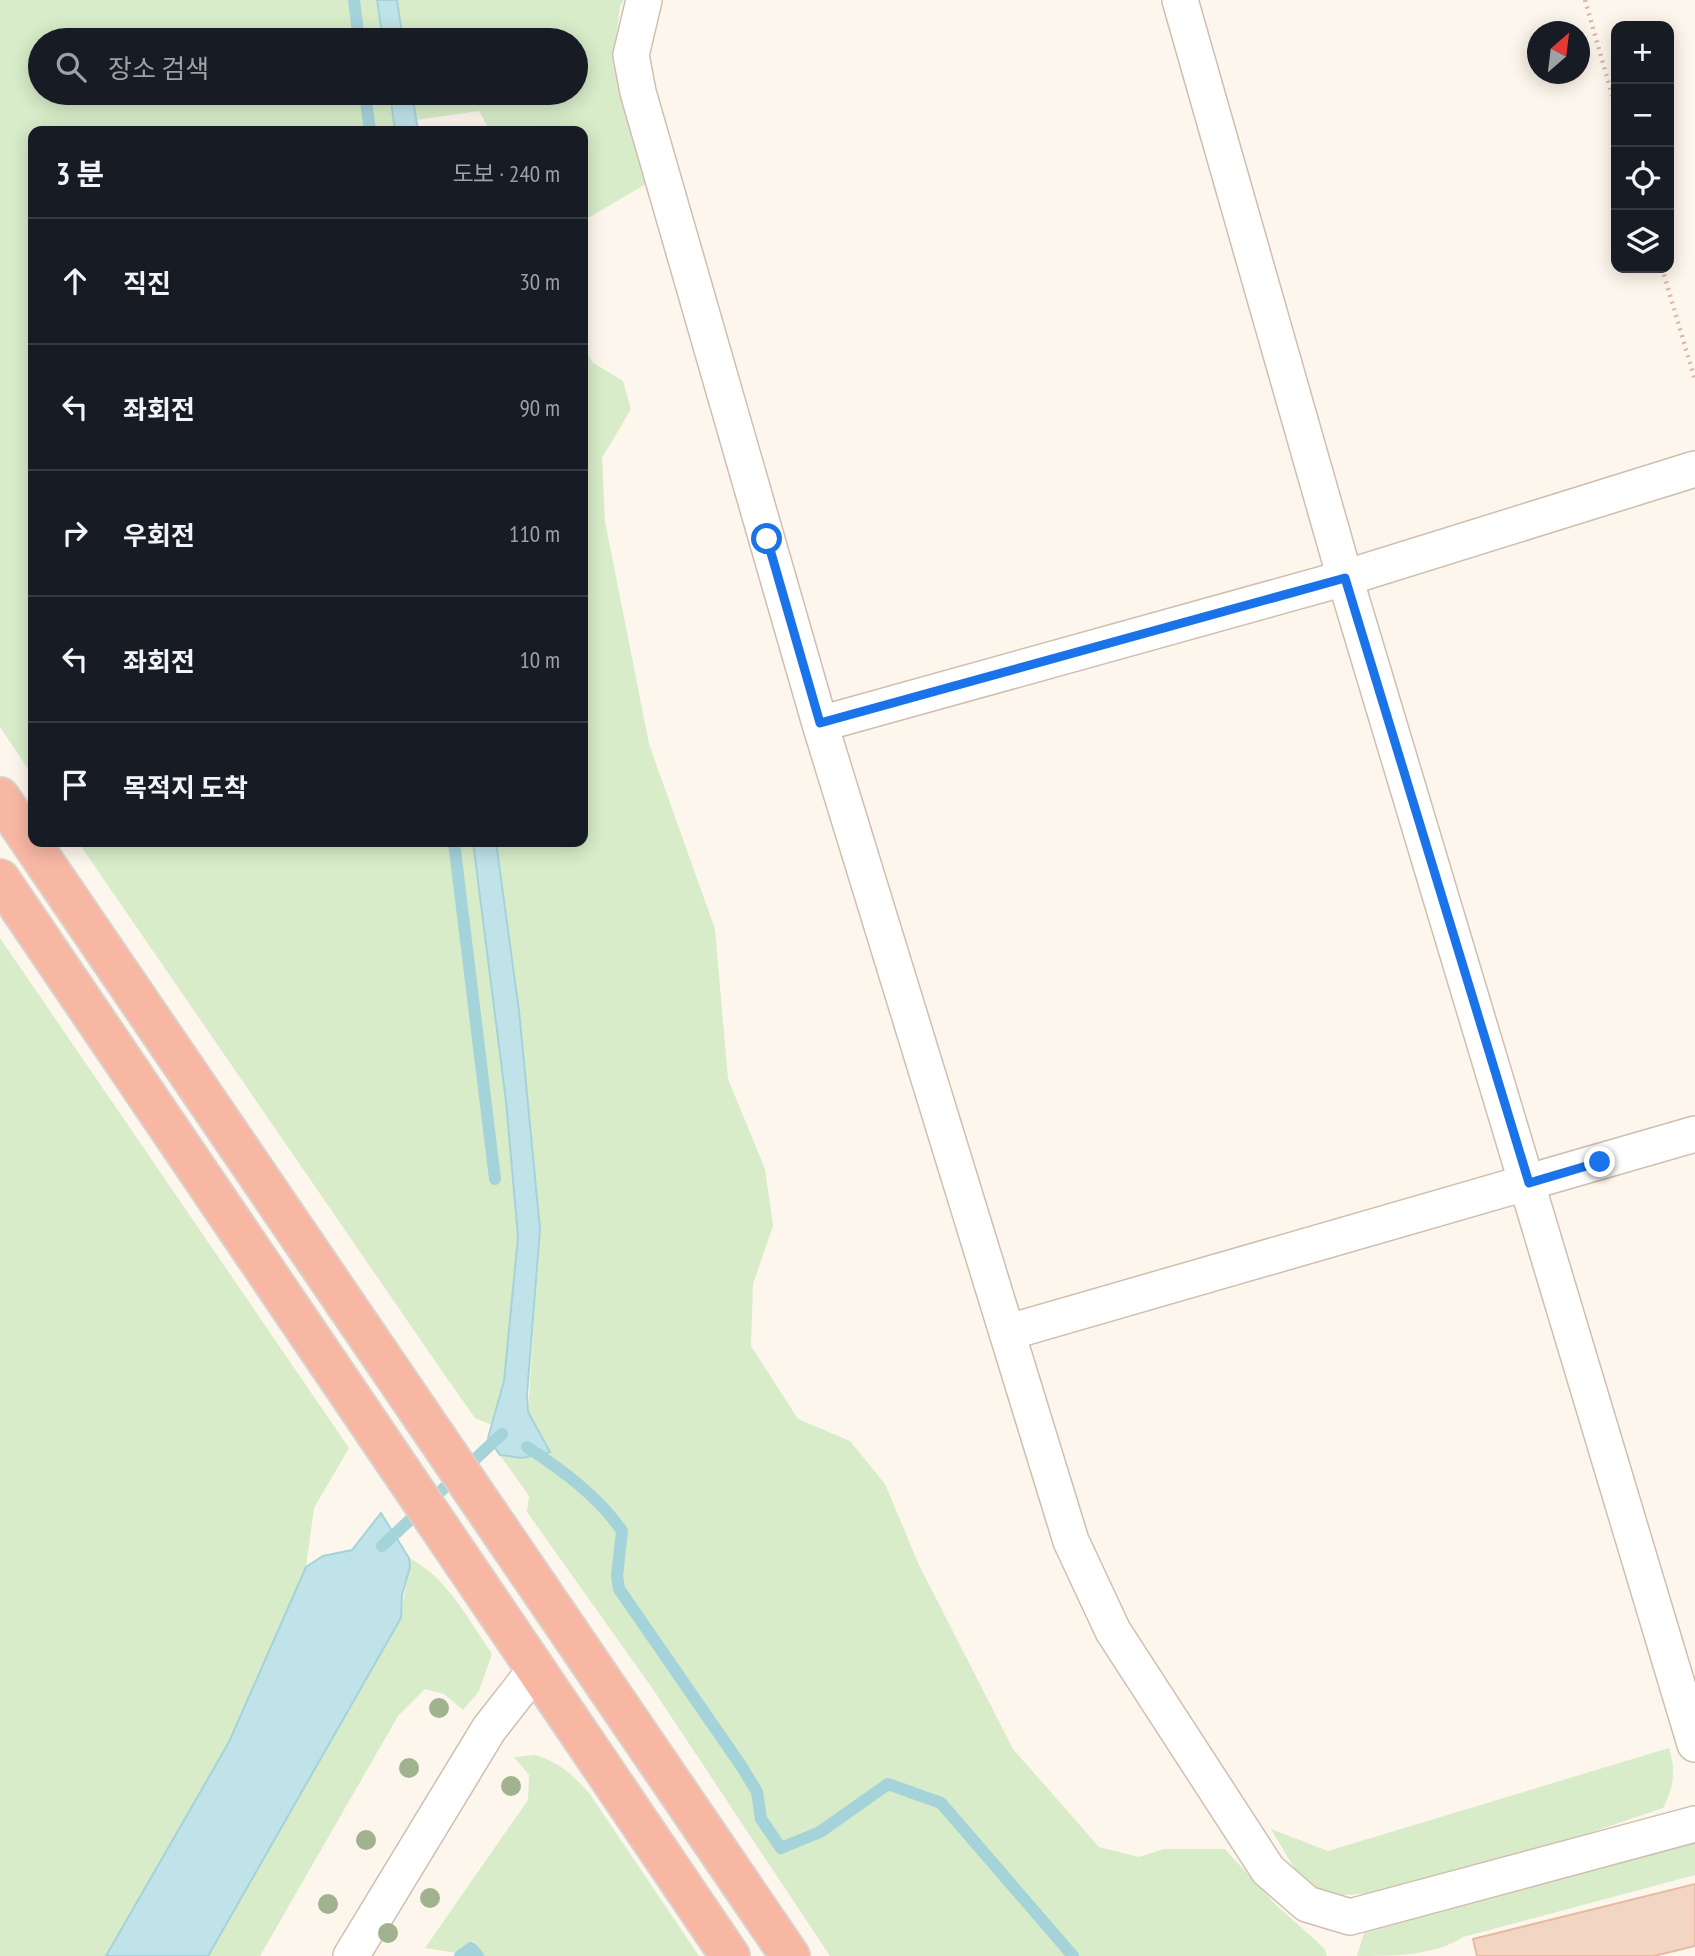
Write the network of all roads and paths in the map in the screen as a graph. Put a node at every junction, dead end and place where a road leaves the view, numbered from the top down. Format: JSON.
{"nodes":[{"id":1,"x":644,"y":0,"type":"edge"},
{"id":2,"x":1180,"y":0,"type":"edge"},
{"id":3,"x":1585,"y":0,"type":"edge"},
{"id":4,"x":1611,"y":91,"type":"edge"},
{"id":5,"x":1663,"y":273,"type":"edge"},
{"id":6,"x":1695,"y":380,"type":"edge"},
{"id":7,"x":1695,"y":470,"type":"edge"},
{"id":8,"x":1345,"y":578,"type":"junction"},
{"id":9,"x":820,"y":723,"type":"junction"},
{"id":10,"x":0,"y":797,"type":"edge"},
{"id":11,"x":28,"y":838,"type":"edge"},
{"id":12,"x":34,"y":847,"type":"edge"},
{"id":13,"x":0,"y":878,"type":"edge"},
{"id":14,"x":1695,"y":1133,"type":"edge"},
{"id":15,"x":1529,"y":1183,"type":"junction"},
{"id":16,"x":1009,"y":1332,"type":"junction"},
{"id":17,"x":536,"y":1670,"type":"junction"},
{"id":18,"x":1695,"y":1744,"type":"edge"},
{"id":19,"x":1695,"y":1824,"type":"edge"},
{"id":20,"x":351,"y":1956,"type":"edge"},
{"id":21,"x":730,"y":1956,"type":"edge"},
{"id":22,"x":790,"y":1956,"type":"edge"}],
"edges":[{"from":1,"to":9,"type":"street"},
{"from":2,"to":8,"type":"street"},
{"from":3,"to":4,"type":"path"},
{"from":5,"to":6,"type":"path"},
{"from":7,"to":8,"type":"street"},
{"from":8,"to":9,"type":"street"},
{"from":8,"to":15,"type":"street"},
{"from":9,"to":16,"type":"street"},
{"from":10,"to":11,"type":"highway"},
{"from":12,"to":22,"type":"highway"},
{"from":13,"to":17,"type":"highway"},
{"from":14,"to":15,"type":"street"},
{"from":15,"to":16,"type":"street"},
{"from":15,"to":18,"type":"street"},
{"from":16,"to":19,"type":"street"},
{"from":17,"to":20,"type":"street"},
{"from":17,"to":21,"type":"highway"}]}
